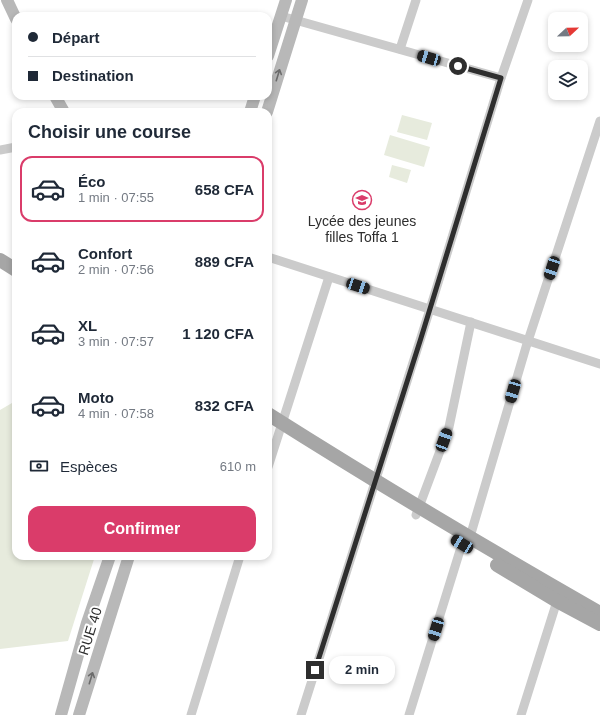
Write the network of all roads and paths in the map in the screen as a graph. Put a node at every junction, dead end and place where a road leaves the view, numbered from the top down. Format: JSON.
{"nodes":[{"id":1,"x":7,"y":0,"type":"edge"},
{"id":2,"x":286,"y":0,"type":"edge"},
{"id":3,"x":302,"y":0,"type":"edge"},
{"id":4,"x":416,"y":0,"type":"edge"},
{"id":5,"x":528,"y":0,"type":"edge"},
{"id":6,"x":13,"y":12,"type":"edge"},
{"id":7,"x":281,"y":16,"type":"junction"},
{"id":8,"x":295,"y":20,"type":"junction"},
{"id":9,"x":272,"y":44,"type":"edge"},
{"id":10,"x":400,"y":49,"type":"junction"},
{"id":11,"x":501,"y":78,"type":"junction"},
{"id":12,"x":272,"y":96,"type":"edge"},
{"id":13,"x":600,"y":121,"type":"edge"},
{"id":14,"x":12,"y":147,"type":"edge"},
{"id":15,"x":1,"y":148,"type":"edge"},
{"id":16,"x":272,"y":258,"type":"edge"},
{"id":17,"x":0,"y":260,"type":"edge"},
{"id":18,"x":12,"y":268,"type":"edge"},
{"id":19,"x":329,"y":277,"type":"junction"},
{"id":20,"x":430,"y":309,"type":"junction"},
{"id":21,"x":471,"y":322,"type":"junction"},
{"id":22,"x":529,"y":341,"type":"junction"},
{"id":23,"x":600,"y":364,"type":"edge"},
{"id":24,"x":276,"y":427,"type":"edge"},
{"id":25,"x":272,"y":447,"type":"edge"},
{"id":26,"x":374,"y":485,"type":"junction"},
{"id":27,"x":418,"y":511,"type":"junction"},
{"id":28,"x":466,"y":543,"type":"junction"},
{"id":29,"x":109,"y":560,"type":"edge"},
{"id":30,"x":128,"y":560,"type":"edge"},
{"id":31,"x":239,"y":560,"type":"edge"},
{"id":32,"x":557,"y":601,"type":"junction"},
{"id":33,"x":600,"y":613,"type":"edge"},
{"id":34,"x":600,"y":624,"type":"edge"},
{"id":35,"x":61,"y":715,"type":"edge"},
{"id":36,"x":79,"y":715,"type":"edge"},
{"id":37,"x":191,"y":715,"type":"edge"},
{"id":38,"x":301,"y":715,"type":"edge"},
{"id":39,"x":409,"y":715,"type":"edge"},
{"id":40,"x":521,"y":715,"type":"edge"}],
"edges":[{"from":1,"to":6,"type":"main road"},
{"from":2,"to":7,"type":"main road"},
{"from":3,"to":8,"type":"main road"},
{"from":4,"to":10,"type":"street"},
{"from":5,"to":11,"type":"street"},
{"from":7,"to":8,"type":"street"},
{"from":7,"to":9,"type":"main road"},
{"from":8,"to":10,"type":"street"},
{"from":12,"to":8,"type":"main road","one_way":true},
{"from":10,"to":11,"type":"street"},
{"from":11,"to":20,"type":"street"},
{"from":13,"to":22,"type":"street"},
{"from":14,"to":15,"type":"street"},
{"from":16,"to":19,"type":"street"},
{"from":17,"to":18,"type":"main road"},
{"from":19,"to":20,"type":"street"},
{"from":19,"to":24,"type":"street"},
{"from":20,"to":21,"type":"street"},
{"from":20,"to":26,"type":"street"},
{"from":21,"to":22,"type":"street"},
{"from":21,"to":27,"type":"street"},
{"from":22,"to":23,"type":"street"},
{"from":22,"to":28,"type":"street"},
{"from":24,"to":25,"type":"street"},
{"from":24,"to":26,"type":"main road"},
{"from":26,"to":27,"type":"main road"},
{"from":26,"to":38,"type":"street"},
{"from":27,"to":28,"type":"main road"},
{"from":28,"to":32,"type":"main road"},
{"from":28,"to":33,"type":"main road"},
{"from":28,"to":39,"type":"street"},
{"from":29,"to":35,"type":"main road","name":"RUE 40"},
{"from":36,"to":30,"type":"main road","name":"RUE 40","one_way":true},
{"from":31,"to":37,"type":"street"},
{"from":32,"to":34,"type":"main road"},
{"from":32,"to":40,"type":"street"}]}
